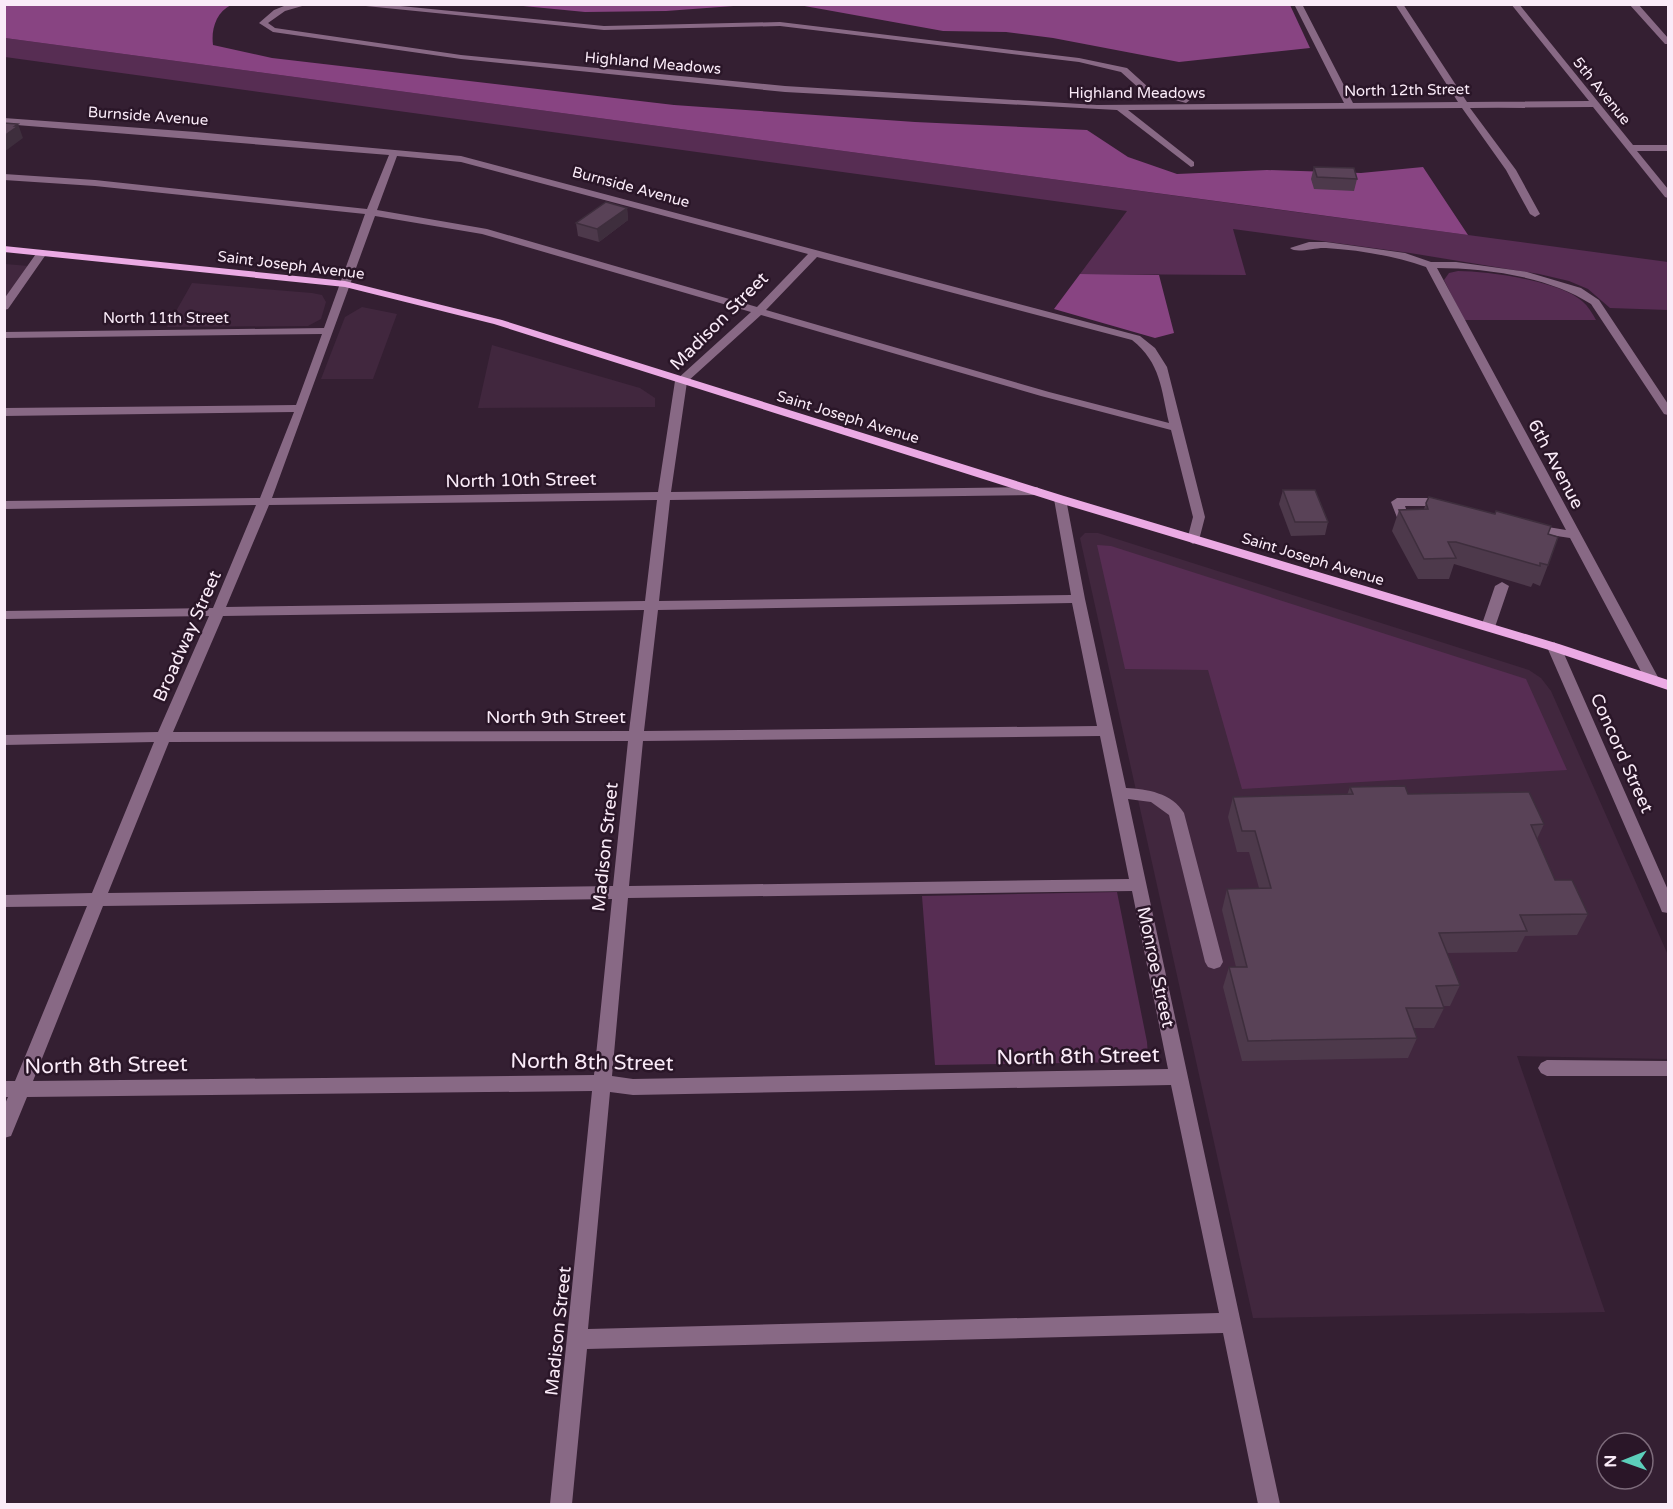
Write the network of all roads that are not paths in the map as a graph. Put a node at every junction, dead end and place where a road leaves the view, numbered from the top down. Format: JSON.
{"nodes":[{"id":1,"x":305,"y":4,"type":"edge"},
{"id":2,"x":350,"y":4,"type":"edge"},
{"id":3,"x":1298,"y":4,"type":"edge"},
{"id":4,"x":1399,"y":4,"type":"edge"},
{"id":5,"x":1515,"y":4,"type":"edge"},
{"id":6,"x":1633,"y":4,"type":"edge"},
{"id":7,"x":1668,"y":42,"type":"edge"},
{"id":8,"x":1463,"y":104,"type":"junction"},
{"id":9,"x":1595,"y":104,"type":"junction"},
{"id":10,"x":1349,"y":105,"type":"junction"},
{"id":11,"x":1219,"y":106,"type":"junction"},
{"id":12,"x":1118,"y":107,"type":"junction"},
{"id":13,"x":4,"y":121,"type":"edge"},
{"id":14,"x":1630,"y":148,"type":"junction"},
{"id":15,"x":1668,"y":148,"type":"edge"},
{"id":16,"x":394,"y":153,"type":"junction"},
{"id":17,"x":1191,"y":164,"type":"dead end"},
{"id":18,"x":4,"y":177,"type":"edge"},
{"id":19,"x":1668,"y":195,"type":"edge"},
{"id":20,"x":370,"y":212,"type":"junction"},
{"id":21,"x":1535,"y":214,"type":"dead end"},
{"id":22,"x":1296,"y":248,"type":"dead end"},
{"id":23,"x":4,"y":249,"type":"edge"},
{"id":24,"x":816,"y":252,"type":"junction"},
{"id":25,"x":42,"y":253,"type":"junction"},
{"id":26,"x":1430,"y":265,"type":"junction"},
{"id":27,"x":345,"y":284,"type":"junction"},
{"id":28,"x":4,"y":307,"type":"edge"},
{"id":29,"x":758,"y":312,"type":"junction"},
{"id":30,"x":328,"y":331,"type":"junction"},
{"id":31,"x":4,"y":335,"type":"edge"},
{"id":32,"x":681,"y":381,"type":"junction"},
{"id":33,"x":300,"y":408,"type":"junction"},
{"id":34,"x":4,"y":412,"type":"edge"},
{"id":35,"x":1668,"y":412,"type":"edge"},
{"id":36,"x":1176,"y":428,"type":"junction"},
{"id":37,"x":1037,"y":491,"type":"junction"},
{"id":38,"x":664,"y":496,"type":"junction"},
{"id":39,"x":1060,"y":499,"type":"junction"},
{"id":40,"x":264,"y":501,"type":"junction"},
{"id":41,"x":4,"y":505,"type":"edge"},
{"id":42,"x":1464,"y":511,"type":"edge"},
{"id":43,"x":1404,"y":520,"type":"edge"},
{"id":44,"x":1520,"y":527,"type":"edge"},
{"id":45,"x":1574,"y":535,"type":"junction"},
{"id":46,"x":1193,"y":540,"type":"junction"},
{"id":47,"x":1502,"y":586,"type":"dead end"},
{"id":48,"x":1078,"y":599,"type":"junction"},
{"id":49,"x":651,"y":606,"type":"junction"},
{"id":50,"x":218,"y":613,"type":"junction"},
{"id":51,"x":4,"y":615,"type":"edge"},
{"id":52,"x":1488,"y":627,"type":"junction"},
{"id":53,"x":1554,"y":647,"type":"junction"},
{"id":54,"x":1652,"y":679,"type":"junction"},
{"id":55,"x":1668,"y":685,"type":"edge"},
{"id":56,"x":1107,"y":731,"type":"junction"},
{"id":57,"x":164,"y":736,"type":"junction"},
{"id":58,"x":636,"y":736,"type":"junction"},
{"id":59,"x":4,"y":740,"type":"edge"},
{"id":60,"x":1119,"y":793,"type":"junction"},
{"id":61,"x":1138,"y":885,"type":"junction"},
{"id":62,"x":620,"y":893,"type":"junction"},
{"id":63,"x":97,"y":900,"type":"junction"},
{"id":64,"x":4,"y":901,"type":"edge"},
{"id":65,"x":1668,"y":908,"type":"edge"},
{"id":66,"x":1214,"y":962,"type":"dead end"},
{"id":67,"x":1547,"y":1068,"type":"dead end"},
{"id":68,"x":1668,"y":1070,"type":"edge"},
{"id":69,"x":1180,"y":1077,"type":"junction"},
{"id":70,"x":602,"y":1083,"type":"junction"},
{"id":71,"x":13,"y":1089,"type":"edge"},
{"id":72,"x":4,"y":1130,"type":"edge"},
{"id":73,"x":1232,"y":1323,"type":"junction"},
{"id":74,"x":577,"y":1339,"type":"junction"},
{"id":75,"x":561,"y":1504,"type":"edge"},
{"id":76,"x":1269,"y":1504,"type":"edge"}],
"edges":[{"from":1,"to":12,"type":"street","name":"Highland Meadows"},
{"from":2,"to":11,"type":"street","name":"Highland Meadows"},
{"from":3,"to":10,"type":"street"},
{"from":4,"to":8,"type":"street"},
{"from":5,"to":9,"type":"street","name":"5th Avenue"},
{"from":6,"to":7,"type":"street"},
{"from":8,"to":9,"type":"street","name":"North 12th Street"},
{"from":8,"to":10,"type":"street","name":"North 12th Street"},
{"from":8,"to":21,"type":"street"},
{"from":9,"to":14,"type":"street","name":"5th Avenue"},
{"from":10,"to":11,"type":"street","name":"North 12th Street"},
{"from":11,"to":12,"type":"street","name":"Highland Meadows"},
{"from":12,"to":17,"type":"street"},
{"from":13,"to":16,"type":"street","name":"Burnside Avenue"},
{"from":14,"to":15,"type":"street"},
{"from":14,"to":19,"type":"street","name":"5th Avenue"},
{"from":16,"to":20,"type":"street","name":"Broadway Street"},
{"from":16,"to":24,"type":"street","name":"Burnside Avenue"},
{"from":18,"to":20,"type":"street"},
{"from":20,"to":27,"type":"street","name":"Broadway Street"},
{"from":20,"to":29,"type":"street"},
{"from":22,"to":26,"type":"street"},
{"from":23,"to":25,"type":"main road","name":"Saint Joseph Avenue"},
{"from":24,"to":29,"type":"street","name":"Madison Street"},
{"from":24,"to":36,"type":"street","name":"Burnside Avenue"},
{"from":25,"to":27,"type":"main road","name":"Saint Joseph Avenue"},
{"from":25,"to":28,"type":"street"},
{"from":26,"to":35,"type":"street"},
{"from":26,"to":45,"type":"street","name":"6th Avenue"},
{"from":27,"to":30,"type":"street","name":"Broadway Street"},
{"from":27,"to":32,"type":"main road","name":"Saint Joseph Avenue"},
{"from":29,"to":32,"type":"street","name":"Madison Street"},
{"from":29,"to":36,"type":"street"},
{"from":30,"to":31,"type":"street","name":"North 11th Street"},
{"from":30,"to":33,"type":"street","name":"Broadway Street"},
{"from":32,"to":37,"type":"main road","name":"Saint Joseph Avenue"},
{"from":32,"to":38,"type":"street","name":"Madison Street"},
{"from":33,"to":34,"type":"street"},
{"from":33,"to":40,"type":"street","name":"Broadway Street"},
{"from":36,"to":46,"type":"street","name":"Burnside Avenue"},
{"from":37,"to":38,"type":"street","name":"North 10th Street"},
{"from":37,"to":39,"type":"main road","name":"Saint Joseph Avenue"},
{"from":38,"to":40,"type":"street","name":"North 10th Street"},
{"from":38,"to":49,"type":"street","name":"Madison Street"},
{"from":39,"to":46,"type":"main road","name":"Saint Joseph Avenue"},
{"from":39,"to":48,"type":"street","name":"Monroe Street"},
{"from":40,"to":41,"type":"street","name":"North 10th Street"},
{"from":40,"to":50,"type":"street","name":"Broadway Street"},
{"from":42,"to":43,"type":"street"},
{"from":44,"to":45,"type":"street"},
{"from":45,"to":54,"type":"street","name":"6th Avenue"},
{"from":46,"to":52,"type":"main road","name":"Saint Joseph Avenue"},
{"from":47,"to":52,"type":"street"},
{"from":48,"to":49,"type":"street"},
{"from":48,"to":56,"type":"street","name":"Monroe Street"},
{"from":49,"to":50,"type":"street"},
{"from":49,"to":58,"type":"street","name":"Madison Street"},
{"from":50,"to":51,"type":"street"},
{"from":50,"to":57,"type":"street","name":"Broadway Street"},
{"from":52,"to":53,"type":"main road","name":"Saint Joseph Avenue"},
{"from":53,"to":54,"type":"main road","name":"Saint Joseph Avenue"},
{"from":53,"to":65,"type":"street","name":"Concord Street"},
{"from":54,"to":55,"type":"main road","name":"Saint Joseph Avenue"},
{"from":56,"to":58,"type":"street","name":"North 9th Street"},
{"from":56,"to":60,"type":"street","name":"Monroe Street"},
{"from":57,"to":58,"type":"street","name":"North 9th Street"},
{"from":57,"to":59,"type":"street","name":"North 9th Street"},
{"from":57,"to":63,"type":"street","name":"Broadway Street"},
{"from":58,"to":62,"type":"street","name":"Madison Street"},
{"from":60,"to":61,"type":"street","name":"Monroe Street"},
{"from":60,"to":66,"type":"street"},
{"from":61,"to":62,"type":"street"},
{"from":61,"to":69,"type":"street","name":"Monroe Street"},
{"from":62,"to":63,"type":"street"},
{"from":62,"to":70,"type":"street","name":"Madison Street"},
{"from":63,"to":64,"type":"street"},
{"from":63,"to":71,"type":"street","name":"Broadway Street"},
{"from":67,"to":68,"type":"street"},
{"from":69,"to":70,"type":"street","name":"North 8th Street"},
{"from":69,"to":73,"type":"street","name":"Monroe Street"},
{"from":70,"to":71,"type":"street","name":"North 8th Street"},
{"from":70,"to":74,"type":"street","name":"Madison Street"},
{"from":71,"to":72,"type":"street","name":"Broadway Street"},
{"from":73,"to":74,"type":"street"},
{"from":73,"to":76,"type":"street","name":"Monroe Street"},
{"from":74,"to":75,"type":"street","name":"Madison Street"}]}
